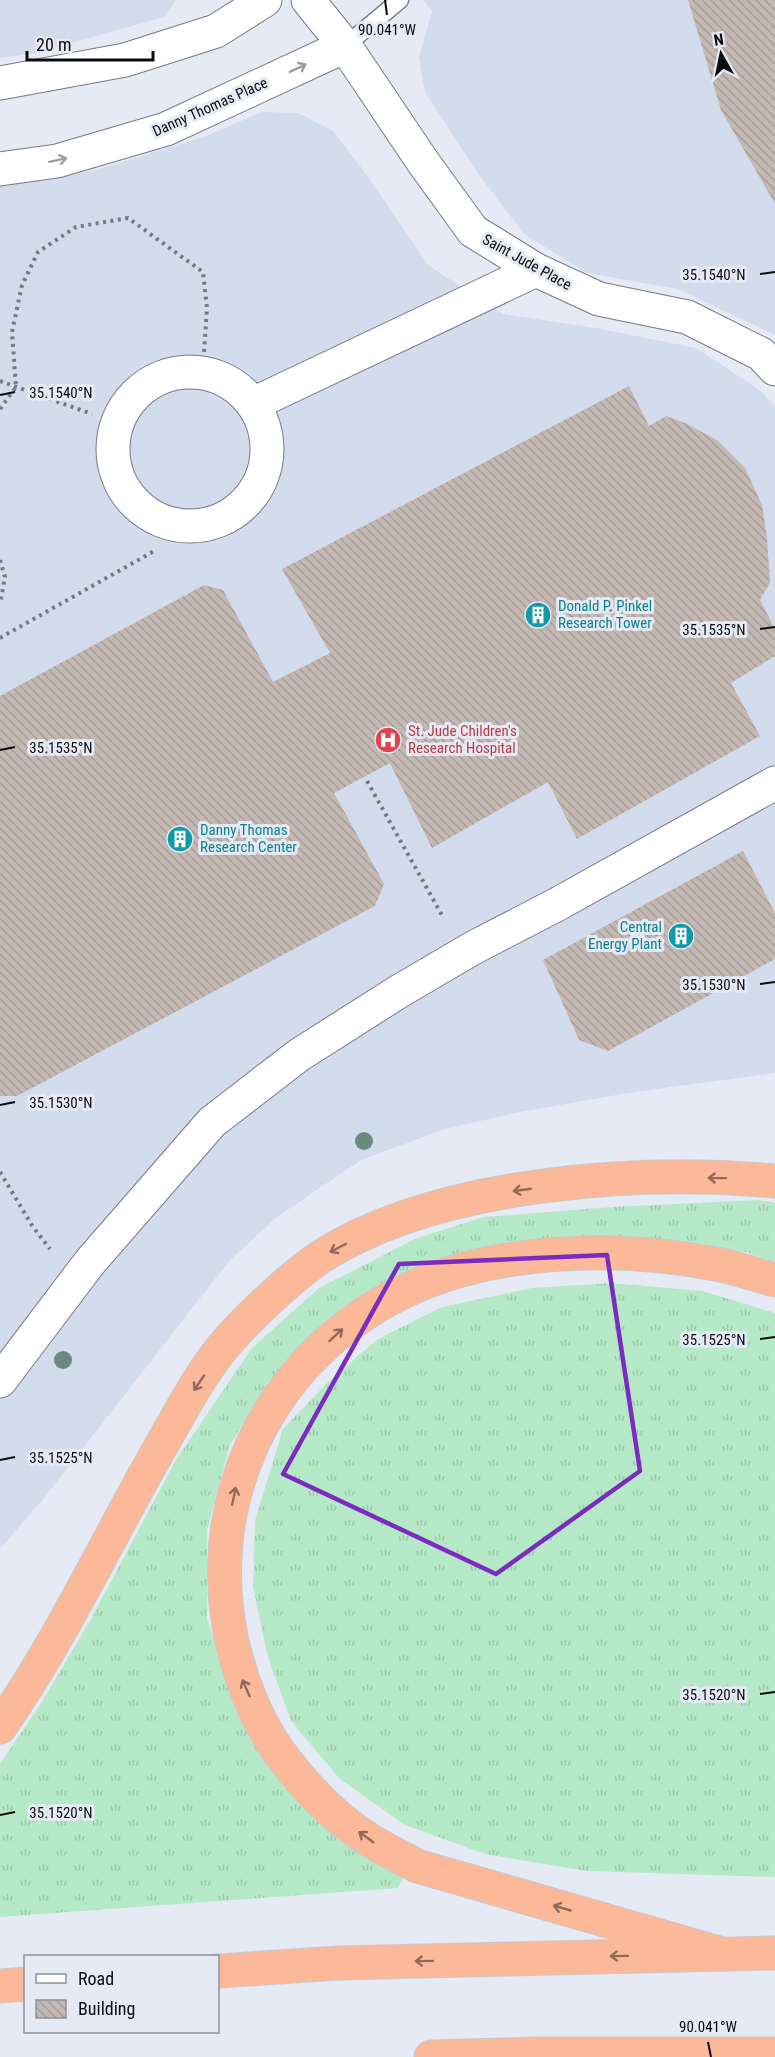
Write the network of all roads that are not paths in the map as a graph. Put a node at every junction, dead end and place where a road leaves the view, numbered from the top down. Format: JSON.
{"nodes":[{"id":1,"x":265,"y":0,"type":"edge"},
{"id":2,"x":308,"y":0,"type":"edge"},
{"id":3,"x":400,"y":0,"type":"edge"},
{"id":4,"x":345,"y":46,"type":"junction"},
{"id":5,"x":0,"y":83,"type":"edge"},
{"id":6,"x":0,"y":169,"type":"edge"},
{"id":7,"x":536,"y":270,"type":"junction"},
{"id":8,"x":775,"y":369,"type":"edge"},
{"id":9,"x":254,"y":404,"type":"junction"},
{"id":10,"x":775,"y":783,"type":"edge"},
{"id":11,"x":775,"y":1181,"type":"edge"},
{"id":12,"x":775,"y":1280,"type":"edge"},
{"id":13,"x":0,"y":1381,"type":"edge"},
{"id":14,"x":0,"y":1727,"type":"edge"},
{"id":15,"x":719,"y":1953,"type":"junction"},
{"id":16,"x":775,"y":1953,"type":"edge"},
{"id":17,"x":219,"y":1971,"type":"edge"},
{"id":18,"x":24,"y":1984,"type":"edge"},
{"id":19,"x":0,"y":1986,"type":"edge"},
{"id":20,"x":775,"y":2054,"type":"edge"},
{"id":21,"x":431,"y":2057,"type":"edge"}],
"edges":[{"from":1,"to":5,"type":"street"},
{"from":2,"to":4,"type":"street","name":"Saint Jude Place"},
{"from":3,"to":4,"type":"lane","name":"Danny Thomas Place"},
{"from":6,"to":4,"type":"street","name":"Danny Thomas Place","one_way":true},
{"from":4,"to":7,"type":"street","name":"Saint Jude Place"},
{"from":7,"to":8,"type":"street","name":"Saint Jude Place"},
{"from":7,"to":9,"type":"street"},
{"from":9,"to":9,"type":"street"},
{"from":10,"to":13,"type":"street"},
{"from":11,"to":14,"type":"highway","one_way":true},
{"from":15,"to":12,"type":"highway","one_way":true},
{"from":15,"to":16,"type":"highway"},
{"from":15,"to":17,"type":"highway","one_way":true},
{"from":18,"to":19,"type":"highway"},
{"from":20,"to":21,"type":"highway"}]}
